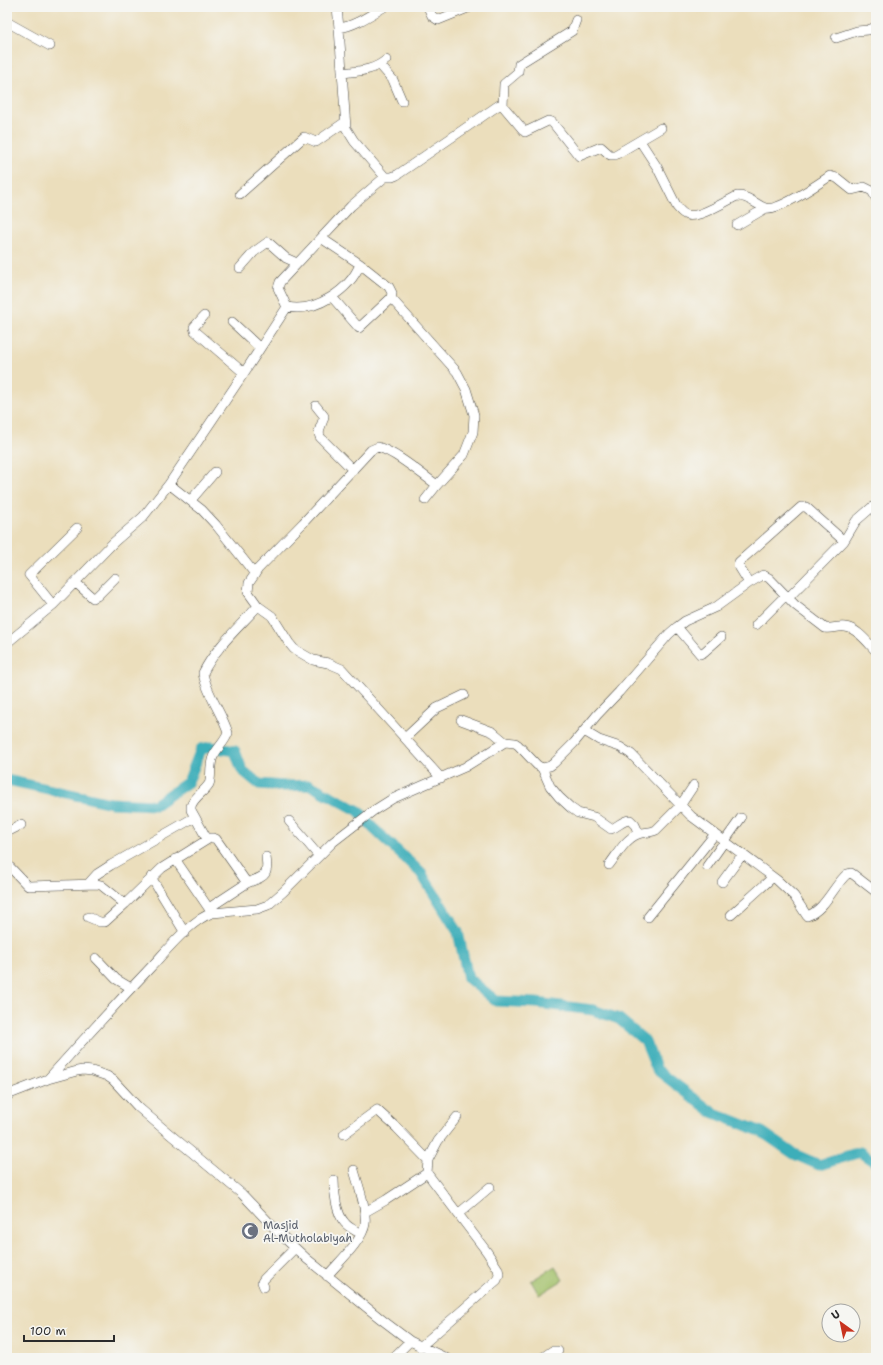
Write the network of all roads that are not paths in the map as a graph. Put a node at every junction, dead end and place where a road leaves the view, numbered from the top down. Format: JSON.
{"nodes":[{"id":1,"x":337,"y":7,"type":"edge"},
{"id":2,"x":384,"y":7,"type":"edge"},
{"id":3,"x":428,"y":7,"type":"edge"},
{"id":4,"x":469,"y":7,"type":"edge"},
{"id":5,"x":576,"y":20,"type":"dead end"},
{"id":6,"x":7,"y":22,"type":"edge"},
{"id":7,"x":876,"y":27,"type":"edge"},
{"id":8,"x":339,"y":28,"type":"junction"},
{"id":9,"x":836,"y":38,"type":"dead end"},
{"id":10,"x":50,"y":46,"type":"dead end"},
{"id":11,"x":342,"y":73,"type":"junction"},
{"id":12,"x":402,"y":101,"type":"dead end"},
{"id":13,"x":503,"y":106,"type":"junction"},
{"id":14,"x":345,"y":122,"type":"junction"},
{"id":15,"x":660,"y":128,"type":"dead end"},
{"id":16,"x":640,"y":141,"type":"junction"},
{"id":17,"x":385,"y":176,"type":"junction"},
{"id":18,"x":240,"y":194,"type":"dead end"},
{"id":19,"x":876,"y":198,"type":"edge"},
{"id":20,"x":766,"y":208,"type":"junction"},
{"id":21,"x":737,"y":225,"type":"dead end"},
{"id":22,"x":321,"y":238,"type":"junction"},
{"id":23,"x":297,"y":263,"type":"junction"},
{"id":24,"x":360,"y":264,"type":"junction"},
{"id":25,"x":240,"y":268,"type":"dead end"},
{"id":26,"x":332,"y":297,"type":"junction"},
{"id":27,"x":391,"y":298,"type":"junction"},
{"id":28,"x":287,"y":307,"type":"junction"},
{"id":29,"x":204,"y":316,"type":"dead end"},
{"id":30,"x":232,"y":322,"type":"dead end"},
{"id":31,"x":260,"y":348,"type":"junction"},
{"id":32,"x":244,"y":373,"type":"junction"},
{"id":33,"x":316,"y":406,"type":"dead end"},
{"id":34,"x":353,"y":470,"type":"junction"},
{"id":35,"x":215,"y":472,"type":"dead end"},
{"id":36,"x":169,"y":484,"type":"junction"},
{"id":37,"x":437,"y":485,"type":"junction"},
{"id":38,"x":191,"y":500,"type":"junction"},
{"id":39,"x":425,"y":500,"type":"dead end"},
{"id":40,"x":876,"y":506,"type":"edge"},
{"id":41,"x":77,"y":528,"type":"dead end"},
{"id":42,"x":844,"y":541,"type":"junction"},
{"id":43,"x":255,"y":574,"type":"junction"},
{"id":44,"x":115,"y":578,"type":"dead end"},
{"id":45,"x":75,"y":582,"type":"junction"},
{"id":46,"x":749,"y":583,"type":"junction"},
{"id":47,"x":787,"y":596,"type":"junction"},
{"id":48,"x":53,"y":605,"type":"junction"},
{"id":49,"x":258,"y":606,"type":"junction"},
{"id":50,"x":756,"y":625,"type":"dead end"},
{"id":51,"x":677,"y":627,"type":"junction"},
{"id":52,"x":721,"y":637,"type":"dead end"},
{"id":53,"x":7,"y":643,"type":"edge"},
{"id":54,"x":876,"y":651,"type":"edge"},
{"id":55,"x":464,"y":695,"type":"dead end"},
{"id":56,"x":461,"y":720,"type":"dead end"},
{"id":57,"x":584,"y":731,"type":"junction"},
{"id":58,"x":404,"y":738,"type":"junction"},
{"id":59,"x":505,"y":742,"type":"junction"},
{"id":60,"x":542,"y":768,"type":"junction"},
{"id":61,"x":441,"y":778,"type":"junction"},
{"id":62,"x":694,"y":785,"type":"dead end"},
{"id":63,"x":680,"y":806,"type":"junction"},
{"id":64,"x":195,"y":817,"type":"junction"},
{"id":65,"x":741,"y":818,"type":"dead end"},
{"id":66,"x":289,"y":821,"type":"dead end"},
{"id":67,"x":21,"y":825,"type":"dead end"},
{"id":68,"x":7,"y":832,"type":"edge"},
{"id":69,"x":639,"y":834,"type":"junction"},
{"id":70,"x":715,"y":834,"type":"junction"},
{"id":71,"x":207,"y":839,"type":"junction"},
{"id":72,"x":725,"y":841,"type":"junction"},
{"id":73,"x":318,"y":855,"type":"junction"},
{"id":74,"x":742,"y":855,"type":"junction"},
{"id":75,"x":266,"y":857,"type":"dead end"},
{"id":76,"x":175,"y":859,"type":"junction"},
{"id":77,"x":7,"y":864,"type":"edge"},
{"id":78,"x":609,"y":865,"type":"dead end"},
{"id":79,"x":707,"y":866,"type":"dead end"},
{"id":80,"x":151,"y":877,"type":"junction"},
{"id":81,"x":773,"y":877,"type":"junction"},
{"id":82,"x":722,"y":882,"type":"dead end"},
{"id":83,"x":246,"y":883,"type":"junction"},
{"id":84,"x":88,"y":884,"type":"junction"},
{"id":85,"x":876,"y":892,"type":"edge"},
{"id":86,"x":125,"y":904,"type":"junction"},
{"id":87,"x":211,"y":910,"type":"junction"},
{"id":88,"x":731,"y":915,"type":"dead end"},
{"id":89,"x":88,"y":917,"type":"dead end"},
{"id":90,"x":648,"y":917,"type":"dead end"},
{"id":91,"x":185,"y":933,"type":"junction"},
{"id":92,"x":96,"y":958,"type":"dead end"},
{"id":93,"x":131,"y":988,"type":"junction"},
{"id":94,"x":48,"y":1079,"type":"junction"},
{"id":95,"x":7,"y":1095,"type":"edge"},
{"id":96,"x":458,"y":1116,"type":"dead end"},
{"id":97,"x":344,"y":1134,"type":"dead end"},
{"id":98,"x":428,"y":1160,"type":"junction"},
{"id":99,"x":354,"y":1170,"type":"dead end"},
{"id":100,"x":427,"y":1173,"type":"junction"},
{"id":101,"x":334,"y":1180,"type":"dead end"},
{"id":102,"x":490,"y":1187,"type":"dead end"},
{"id":103,"x":365,"y":1212,"type":"junction"},
{"id":104,"x":458,"y":1214,"type":"junction"},
{"id":105,"x":361,"y":1234,"type":"junction"},
{"id":106,"x":295,"y":1248,"type":"junction"},
{"id":107,"x":328,"y":1276,"type":"junction"},
{"id":108,"x":264,"y":1287,"type":"dead end"},
{"id":109,"x":410,"y":1341,"type":"junction"},
{"id":110,"x":420,"y":1347,"type":"junction"},
{"id":111,"x":558,"y":1352,"type":"dead end"},
{"id":112,"x":394,"y":1358,"type":"edge"},
{"id":113,"x":446,"y":1358,"type":"edge"},
{"id":114,"x":542,"y":1358,"type":"edge"}],
"edges":[{"from":1,"to":8,"type":"street"},
{"from":2,"to":8,"type":"street"},
{"from":3,"to":4,"type":"street"},
{"from":5,"to":13,"type":"street"},
{"from":6,"to":10,"type":"street"},
{"from":7,"to":9,"type":"street"},
{"from":8,"to":11,"type":"street"},
{"from":11,"to":12,"type":"street"},
{"from":11,"to":14,"type":"street"},
{"from":13,"to":16,"type":"street"},
{"from":13,"to":17,"type":"street"},
{"from":14,"to":17,"type":"street"},
{"from":14,"to":18,"type":"street"},
{"from":15,"to":16,"type":"street"},
{"from":16,"to":20,"type":"street"},
{"from":17,"to":22,"type":"street"},
{"from":19,"to":20,"type":"street"},
{"from":20,"to":21,"type":"street"},
{"from":22,"to":23,"type":"street"},
{"from":22,"to":24,"type":"street"},
{"from":23,"to":25,"type":"street"},
{"from":23,"to":28,"type":"street"},
{"from":24,"to":26,"type":"street"},
{"from":24,"to":27,"type":"street"},
{"from":26,"to":27,"type":"street"},
{"from":26,"to":28,"type":"street"},
{"from":27,"to":37,"type":"street"},
{"from":28,"to":31,"type":"street"},
{"from":29,"to":32,"type":"street"},
{"from":30,"to":31,"type":"street"},
{"from":31,"to":32,"type":"street"},
{"from":32,"to":36,"type":"street"},
{"from":33,"to":34,"type":"street"},
{"from":34,"to":37,"type":"street"},
{"from":34,"to":43,"type":"street"},
{"from":35,"to":38,"type":"street"},
{"from":36,"to":38,"type":"street"},
{"from":36,"to":45,"type":"street"},
{"from":37,"to":39,"type":"street"},
{"from":38,"to":43,"type":"street"},
{"from":40,"to":42,"type":"street"},
{"from":41,"to":48,"type":"street"},
{"from":42,"to":46,"type":"street"},
{"from":42,"to":47,"type":"street"},
{"from":43,"to":49,"type":"street"},
{"from":44,"to":45,"type":"street"},
{"from":45,"to":48,"type":"street"},
{"from":46,"to":47,"type":"street"},
{"from":46,"to":51,"type":"street"},
{"from":47,"to":50,"type":"street"},
{"from":47,"to":54,"type":"street"},
{"from":48,"to":53,"type":"street"},
{"from":49,"to":58,"type":"street"},
{"from":49,"to":64,"type":"street"},
{"from":51,"to":52,"type":"street"},
{"from":51,"to":57,"type":"street"},
{"from":55,"to":58,"type":"street"},
{"from":56,"to":59,"type":"street"},
{"from":57,"to":60,"type":"street"},
{"from":57,"to":63,"type":"street"},
{"from":58,"to":61,"type":"street"},
{"from":59,"to":60,"type":"street"},
{"from":59,"to":61,"type":"street"},
{"from":60,"to":69,"type":"street"},
{"from":61,"to":73,"type":"street"},
{"from":62,"to":63,"type":"street"},
{"from":63,"to":69,"type":"street"},
{"from":63,"to":70,"type":"street"},
{"from":64,"to":71,"type":"street"},
{"from":64,"to":84,"type":"street"},
{"from":65,"to":72,"type":"street"},
{"from":66,"to":73,"type":"street"},
{"from":67,"to":68,"type":"street"},
{"from":69,"to":78,"type":"street"},
{"from":70,"to":72,"type":"street"},
{"from":70,"to":90,"type":"street"},
{"from":71,"to":76,"type":"street"},
{"from":71,"to":83,"type":"street"},
{"from":72,"to":74,"type":"street"},
{"from":72,"to":79,"type":"street"},
{"from":73,"to":87,"type":"street"},
{"from":74,"to":81,"type":"street"},
{"from":74,"to":82,"type":"street"},
{"from":75,"to":83,"type":"street"},
{"from":76,"to":80,"type":"street"},
{"from":76,"to":87,"type":"street"},
{"from":77,"to":84,"type":"street"},
{"from":80,"to":86,"type":"street"},
{"from":80,"to":91,"type":"street"},
{"from":81,"to":85,"type":"street"},
{"from":81,"to":88,"type":"street"},
{"from":83,"to":87,"type":"street"},
{"from":84,"to":86,"type":"street"},
{"from":86,"to":89,"type":"street"},
{"from":87,"to":91,"type":"street"},
{"from":91,"to":93,"type":"street"},
{"from":92,"to":93,"type":"street"},
{"from":93,"to":94,"type":"street"},
{"from":94,"to":95,"type":"street"},
{"from":94,"to":106,"type":"street"},
{"from":96,"to":98,"type":"street"},
{"from":97,"to":98,"type":"street"},
{"from":98,"to":100,"type":"street"},
{"from":99,"to":103,"type":"street"},
{"from":100,"to":103,"type":"street"},
{"from":100,"to":104,"type":"street"},
{"from":101,"to":105,"type":"street"},
{"from":102,"to":104,"type":"street"},
{"from":103,"to":105,"type":"street"},
{"from":104,"to":110,"type":"street"},
{"from":105,"to":107,"type":"street"},
{"from":106,"to":107,"type":"street"},
{"from":106,"to":108,"type":"street"},
{"from":107,"to":109,"type":"street"},
{"from":109,"to":110,"type":"street"},
{"from":109,"to":112,"type":"street"},
{"from":110,"to":113,"type":"street"},
{"from":111,"to":114,"type":"street"}]}
